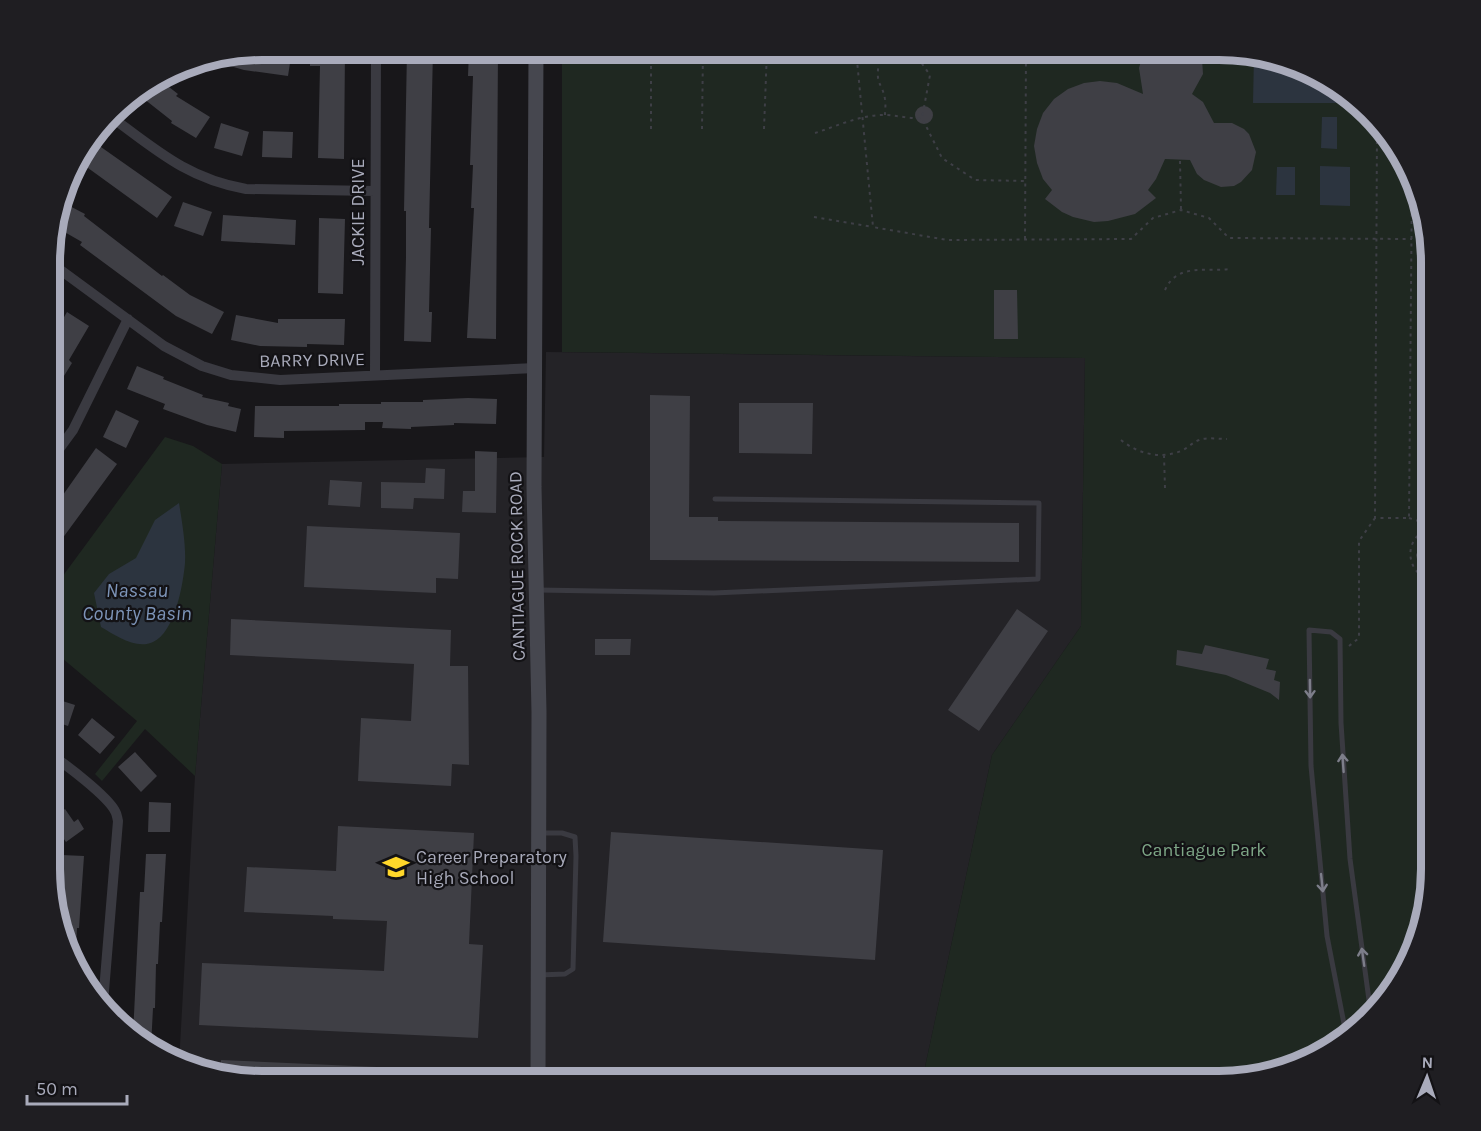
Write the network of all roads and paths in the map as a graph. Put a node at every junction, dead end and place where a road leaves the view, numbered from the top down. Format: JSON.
{"nodes":[{"id":1,"x":376,"y":60,"type":"edge"},
{"id":2,"x":536,"y":60,"type":"edge"},
{"id":3,"x":651,"y":60,"type":"edge"},
{"id":4,"x":703,"y":60,"type":"edge"},
{"id":5,"x":767,"y":60,"type":"edge"},
{"id":6,"x":857,"y":60,"type":"edge"},
{"id":7,"x":884,"y":60,"type":"edge"},
{"id":8,"x":921,"y":60,"type":"edge"},
{"id":9,"x":1026,"y":60,"type":"edge"},
{"id":10,"x":885,"y":115,"type":"junction"},
{"id":11,"x":862,"y":117,"type":"junction"},
{"id":12,"x":922,"y":118,"type":"junction"},
{"id":13,"x":117,"y":121,"type":"edge"},
{"id":14,"x":651,"y":129,"type":"dead end"},
{"id":15,"x":702,"y":129,"type":"dead end"},
{"id":16,"x":764,"y":129,"type":"dead end"},
{"id":17,"x":815,"y":133,"type":"dead end"},
{"id":18,"x":1377,"y":137,"type":"edge"},
{"id":19,"x":1180,"y":161,"type":"dead end"},
{"id":20,"x":1025,"y":181,"type":"junction"},
{"id":21,"x":375,"y":191,"type":"junction"},
{"id":22,"x":1412,"y":204,"type":"edge"},
{"id":23,"x":1181,"y":210,"type":"junction"},
{"id":24,"x":814,"y":217,"type":"dead end"},
{"id":25,"x":873,"y":227,"type":"junction"},
{"id":26,"x":1377,"y":238,"type":"junction"},
{"id":27,"x":1412,"y":238,"type":"junction"},
{"id":28,"x":1025,"y":239,"type":"junction"},
{"id":29,"x":1229,"y":269,"type":"dead end"},
{"id":30,"x":60,"y":270,"type":"edge"},
{"id":31,"x":1166,"y":290,"type":"dead end"},
{"id":32,"x":128,"y":320,"type":"junction"},
{"id":33,"x":535,"y":368,"type":"junction"},
{"id":34,"x":375,"y":375,"type":"junction"},
{"id":35,"x":1227,"y":439,"type":"dead end"},
{"id":36,"x":1121,"y":440,"type":"dead end"},
{"id":37,"x":60,"y":447,"type":"edge"},
{"id":38,"x":1164,"y":455,"type":"junction"},
{"id":39,"x":1164,"y":488,"type":"dead end"},
{"id":40,"x":715,"y":499,"type":"dead end"},
{"id":41,"x":1375,"y":518,"type":"junction"},
{"id":42,"x":1408,"y":519,"type":"junction"},
{"id":43,"x":1421,"y":524,"type":"edge"},
{"id":44,"x":1421,"y":533,"type":"edge"},
{"id":45,"x":1421,"y":576,"type":"edge"},
{"id":46,"x":536,"y":590,"type":"junction"},
{"id":47,"x":1340,"y":653,"type":"junction"},
{"id":48,"x":60,"y":760,"type":"edge"},
{"id":49,"x":538,"y":833,"type":"junction"},
{"id":50,"x":538,"y":975,"type":"junction"},
{"id":51,"x":104,"y":994,"type":"edge"},
{"id":52,"x":1369,"y":1004,"type":"edge"},
{"id":53,"x":1345,"y":1027,"type":"edge"},
{"id":54,"x":538,"y":1071,"type":"edge"}],
"edges":[{"from":1,"to":21,"type":"street","name":"JACKIE DRIVE"},
{"from":2,"to":33,"type":"main road","name":"CANTIAGUE ROCK ROAD"},
{"from":3,"to":14,"type":"path"},
{"from":4,"to":15,"type":"path"},
{"from":5,"to":16,"type":"path"},
{"from":6,"to":11,"type":"path"},
{"from":7,"to":10,"type":"path"},
{"from":8,"to":12,"type":"path"},
{"from":9,"to":20,"type":"path"},
{"from":10,"to":11,"type":"path"},
{"from":10,"to":12,"type":"path"},
{"from":11,"to":17,"type":"path"},
{"from":11,"to":25,"type":"path"},
{"from":12,"to":20,"type":"path"},
{"from":13,"to":21,"type":"street"},
{"from":18,"to":26,"type":"path"},
{"from":19,"to":23,"type":"path"},
{"from":20,"to":28,"type":"path"},
{"from":21,"to":34,"type":"street","name":"JACKIE DRIVE"},
{"from":22,"to":27,"type":"path"},
{"from":23,"to":26,"type":"path"},
{"from":23,"to":28,"type":"path"},
{"from":24,"to":25,"type":"path"},
{"from":25,"to":28,"type":"path"},
{"from":26,"to":27,"type":"path"},
{"from":26,"to":41,"type":"path"},
{"from":27,"to":42,"type":"path"},
{"from":29,"to":31,"type":"path"},
{"from":30,"to":32,"type":"street","name":"BARRY DRIVE"},
{"from":32,"to":34,"type":"street","name":"BARRY DRIVE"},
{"from":32,"to":37,"type":"street"},
{"from":33,"to":34,"type":"street","name":"BARRY DRIVE"},
{"from":33,"to":46,"type":"main road","name":"CANTIAGUE ROCK ROAD"},
{"from":35,"to":38,"type":"path"},
{"from":36,"to":38,"type":"path"},
{"from":38,"to":39,"type":"path"},
{"from":40,"to":46,"type":"lane"},
{"from":41,"to":42,"type":"path"},
{"from":41,"to":47,"type":"path"},
{"from":42,"to":43,"type":"path"},
{"from":44,"to":45,"type":"path"},
{"from":46,"to":49,"type":"main road","name":"CANTIAGUE ROCK ROAD"},
{"from":52,"to":47,"type":"lane","one_way":true},
{"from":47,"to":53,"type":"lane","one_way":true},
{"from":48,"to":51,"type":"street"},
{"from":49,"to":50,"type":"main road","name":"CANTIAGUE ROCK ROAD"},
{"from":49,"to":50,"type":"lane"},
{"from":50,"to":54,"type":"main road","name":"CANTIAGUE ROCK ROAD"}]}
